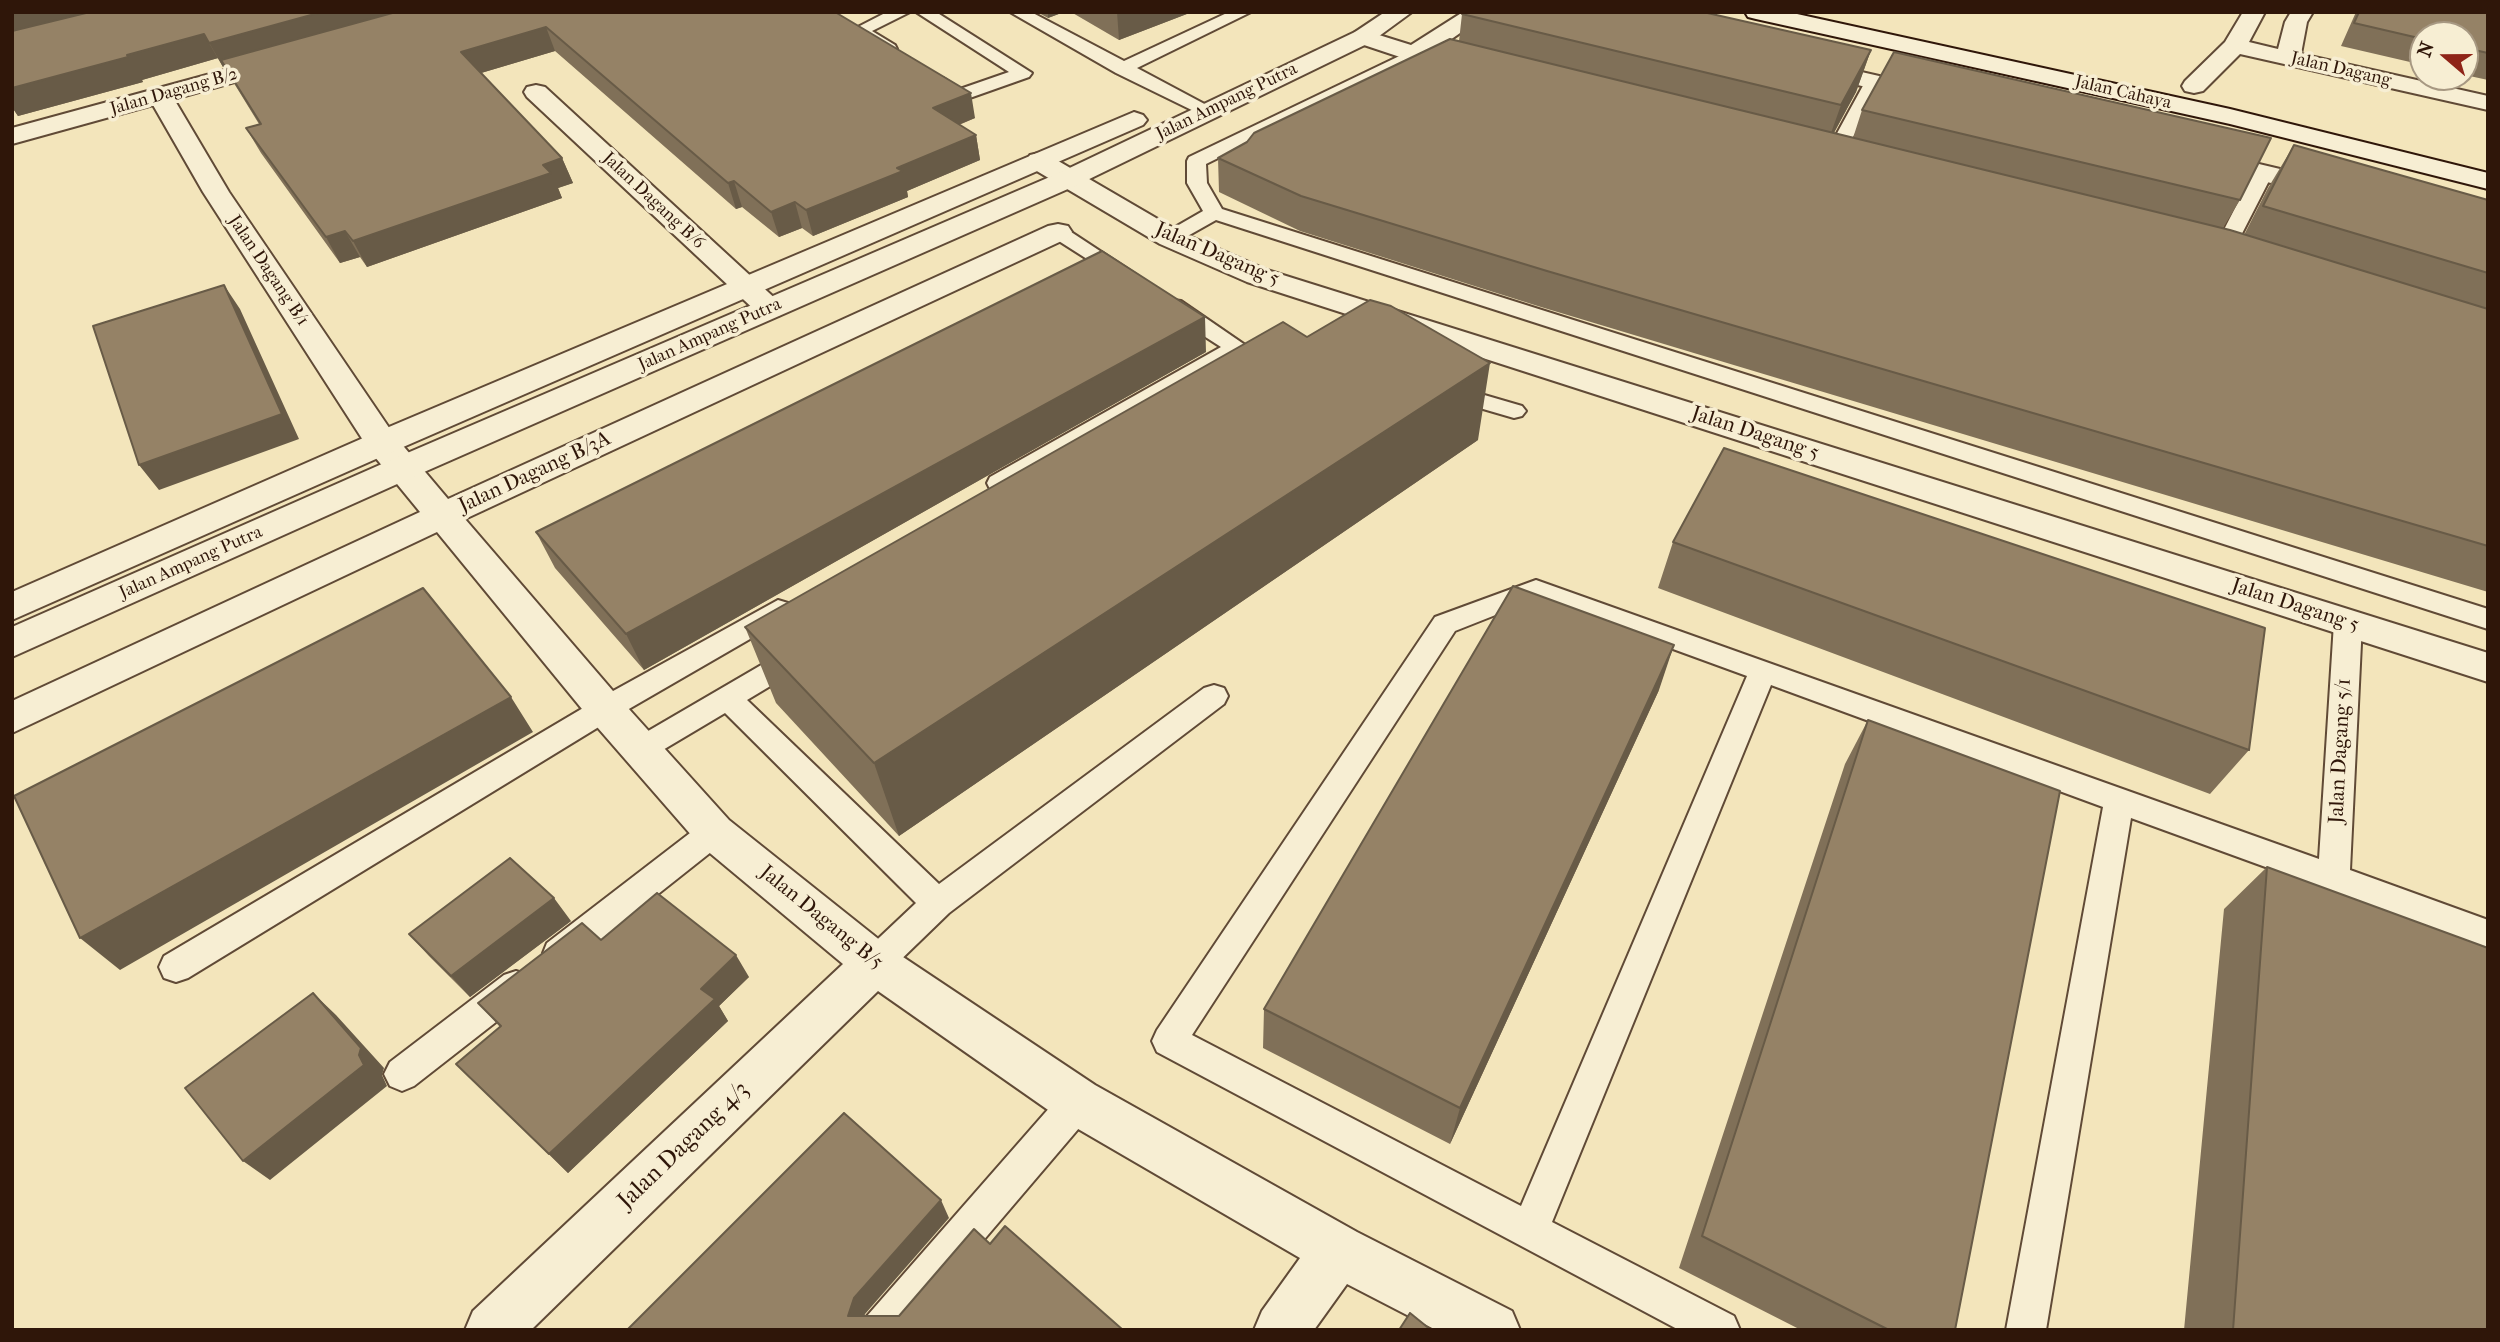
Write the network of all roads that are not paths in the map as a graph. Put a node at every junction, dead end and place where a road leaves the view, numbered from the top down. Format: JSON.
{"nodes":[{"id":1,"x":902,"y":12,"type":"edge"},
{"id":2,"x":924,"y":12,"type":"edge"},
{"id":3,"x":1018,"y":12,"type":"edge"},
{"id":4,"x":1243,"y":12,"type":"edge"},
{"id":5,"x":1362,"y":12,"type":"edge"},
{"id":6,"x":1401,"y":12,"type":"edge"},
{"id":7,"x":1479,"y":12,"type":"edge"},
{"id":8,"x":1756,"y":12,"type":"edge"},
{"id":9,"x":1855,"y":12,"type":"edge"},
{"id":10,"x":2254,"y":12,"type":"edge"},
{"id":11,"x":2302,"y":12,"type":"edge"},
{"id":12,"x":1363,"y":37,"type":"junction"},
{"id":13,"x":2235,"y":46,"type":"junction"},
{"id":14,"x":309,"y":54,"type":"edge"},
{"id":15,"x":1414,"y":54,"type":"junction"},
{"id":16,"x":2288,"y":58,"type":"junction"},
{"id":17,"x":904,"y":59,"type":"edge"},
{"id":18,"x":1792,"y":63,"type":"edge"},
{"id":19,"x":1122,"y":69,"type":"junction"},
{"id":20,"x":925,"y":74,"type":"edge"},
{"id":21,"x":1495,"y":75,"type":"edge"},
{"id":22,"x":1874,"y":82,"type":"junction"},
{"id":23,"x":2194,"y":86,"type":"junction"},
{"id":24,"x":536,"y":92,"type":"dead end"},
{"id":25,"x":160,"y":96,"type":"junction"},
{"id":26,"x":1181,"y":100,"type":"junction"},
{"id":27,"x":1955,"y":101,"type":"edge"},
{"id":28,"x":2488,"y":103,"type":"edge"},
{"id":29,"x":2284,"y":107,"type":"dead end"},
{"id":30,"x":1206,"y":113,"type":"junction"},
{"id":31,"x":12,"y":136,"type":"edge"},
{"id":32,"x":1805,"y":153,"type":"edge"},
{"id":33,"x":2184,"y":154,"type":"edge"},
{"id":34,"x":1832,"y":159,"type":"junction"},
{"id":35,"x":1039,"y":161,"type":"junction"},
{"id":36,"x":1858,"y":166,"type":"edge"},
{"id":37,"x":2263,"y":173,"type":"junction"},
{"id":38,"x":1068,"y":179,"type":"junction"},
{"id":39,"x":2488,"y":181,"type":"edge"},
{"id":40,"x":2355,"y":196,"type":"edge"},
{"id":41,"x":1214,"y":213,"type":"junction"},
{"id":42,"x":1058,"y":232,"type":"joint"},
{"id":43,"x":1170,"y":238,"type":"junction"},
{"id":44,"x":2193,"y":250,"type":"edge"},
{"id":45,"x":2233,"y":261,"type":"joint"},
{"id":46,"x":758,"y":298,"type":"junction"},
{"id":47,"x":1423,"y":384,"type":"edge"},
{"id":48,"x":1514,"y":411,"type":"dead end"},
{"id":49,"x":392,"y":455,"type":"junction"},
{"id":50,"x":975,"y":497,"type":"edge"},
{"id":51,"x":441,"y":516,"type":"junction"},
{"id":52,"x":796,"y":600,"type":"edge"},
{"id":53,"x":12,"y":607,"type":"edge"},
{"id":54,"x":2488,"y":619,"type":"edge"},
{"id":55,"x":2348,"y":623,"type":"junction"},
{"id":56,"x":822,"y":641,"type":"edge"},
{"id":57,"x":12,"y":643,"type":"edge"},
{"id":58,"x":2488,"y":668,"type":"edge"},
{"id":59,"x":1763,"y":671,"type":"junction"},
{"id":60,"x":1214,"y":696,"type":"dead end"},
{"id":61,"x":727,"y":698,"type":"junction"},
{"id":62,"x":605,"y":709,"type":"junction"},
{"id":63,"x":12,"y":718,"type":"edge"},
{"id":64,"x":641,"y":749,"type":"junction"},
{"id":65,"x":2119,"y":801,"type":"junction"},
{"id":66,"x":714,"y":832,"type":"junction"},
{"id":67,"x":2334,"y":878,"type":"junction"},
{"id":68,"x":937,"y":903,"type":"junction"},
{"id":69,"x":2488,"y":934,"type":"edge"},
{"id":70,"x":876,"y":963,"type":"junction"},
{"id":71,"x":176,"y":967,"type":"dead end"},
{"id":72,"x":402,"y":1074,"type":"dead end"},
{"id":73,"x":1078,"y":1102,"type":"junction"},
{"id":74,"x":1530,"y":1230,"type":"junction"},
{"id":75,"x":1338,"y":1251,"type":"junction"},
{"id":76,"x":492,"y":1330,"type":"edge"},
{"id":77,"x":881,"y":1330,"type":"edge"},
{"id":78,"x":1281,"y":1330,"type":"edge"},
{"id":79,"x":1493,"y":1330,"type":"edge"},
{"id":80,"x":1720,"y":1330,"type":"edge"},
{"id":81,"x":2026,"y":1330,"type":"edge"}],
"edges":[{"from":1,"to":17,"type":"lane"},
{"from":2,"to":20,"type":"lane"},
{"from":3,"to":19,"type":"lane"},
{"from":4,"to":19,"type":"lane"},
{"from":5,"to":26,"type":"street","name":"Jalan Ampang Putra"},
{"from":6,"to":12,"type":"street","name":"Jalan Ampang Putra"},
{"from":7,"to":15,"type":"street"},
{"from":8,"to":39,"type":"street","name":"Jalan Cahaya"},
{"from":9,"to":23,"type":"street","name":"Jalan Cahaya"},
{"from":10,"to":13,"type":"street"},
{"from":11,"to":16,"type":"street"},
{"from":12,"to":15,"type":"street"},
{"from":12,"to":30,"type":"street","name":"Jalan Ampang Putra"},
{"from":13,"to":16,"type":"street","name":"Jalan Dagang"},
{"from":13,"to":23,"type":"street"},
{"from":14,"to":25,"type":"street","name":"Jalan Dagang B/2"},
{"from":15,"to":21,"type":"street"},
{"from":15,"to":41,"type":"lane"},
{"from":16,"to":28,"type":"street","name":"Jalan Dagang"},
{"from":18,"to":22,"type":"street"},
{"from":19,"to":26,"type":"lane"},
{"from":22,"to":27,"type":"street"},
{"from":22,"to":34,"type":"lane"},
{"from":23,"to":29,"type":"street","name":"Jalan Cahaya"},
{"from":24,"to":46,"type":"street","name":"Jalan Dagang B/6"},
{"from":25,"to":31,"type":"street","name":"Jalan Dagang B/2"},
{"from":25,"to":49,"type":"street","name":"Jalan Dagang B/1"},
{"from":26,"to":30,"type":"lane"},
{"from":26,"to":35,"type":"street","name":"Jalan Ampang Putra"},
{"from":30,"to":38,"type":"street","name":"Jalan Ampang Putra"},
{"from":32,"to":34,"type":"street"},
{"from":33,"to":37,"type":"street"},
{"from":34,"to":36,"type":"street"},
{"from":35,"to":38,"type":"street","name":"Jalan Dagang 5"},
{"from":35,"to":46,"type":"street","name":"Jalan Ampang Putra"},
{"from":37,"to":40,"type":"street"},
{"from":37,"to":45,"type":"lane"},
{"from":38,"to":43,"type":"street","name":"Jalan Dagang 5"},
{"from":38,"to":46,"type":"street","name":"Jalan Ampang Putra"},
{"from":41,"to":43,"type":"lane"},
{"from":41,"to":54,"type":"lane"},
{"from":42,"to":50,"type":"lane"},
{"from":42,"to":51,"type":"street","name":"Jalan Dagang B/3A"},
{"from":43,"to":55,"type":"street","name":"Jalan Dagang 5"},
{"from":44,"to":45,"type":"street"},
{"from":46,"to":49,"type":"street","name":"Jalan Ampang Putra"},
{"from":47,"to":48,"type":"lane"},
{"from":49,"to":51,"type":"street","name":"Jalan Dagang B/5"},
{"from":49,"to":53,"type":"street","name":"Jalan Ampang Putra"},
{"from":49,"to":57,"type":"street","name":"Jalan Ampang Putra"},
{"from":51,"to":62,"type":"street","name":"Jalan Dagang B/5"},
{"from":51,"to":63,"type":"street","name":"Jalan Dagang B/3A"},
{"from":52,"to":62,"type":"lane"},
{"from":55,"to":58,"type":"street","name":"Jalan Dagang 5"},
{"from":55,"to":67,"type":"lane","name":"Jalan Dagang 5/1"},
{"from":56,"to":61,"type":"lane"},
{"from":59,"to":65,"type":"lane"},
{"from":59,"to":74,"type":"lane"},
{"from":59,"to":74,"type":"lane"},
{"from":60,"to":68,"type":"lane"},
{"from":61,"to":64,"type":"lane"},
{"from":61,"to":68,"type":"lane"},
{"from":62,"to":64,"type":"street","name":"Jalan Dagang B/5"},
{"from":62,"to":71,"type":"lane"},
{"from":64,"to":66,"type":"street","name":"Jalan Dagang B/5"},
{"from":65,"to":67,"type":"lane"},
{"from":65,"to":81,"type":"lane"},
{"from":66,"to":70,"type":"street","name":"Jalan Dagang B/5"},
{"from":66,"to":72,"type":"lane"},
{"from":67,"to":69,"type":"lane"},
{"from":68,"to":70,"type":"lane"},
{"from":70,"to":73,"type":"street","name":"Jalan Dagang B/5"},
{"from":70,"to":76,"type":"street","name":"Jalan Dagang 4/3"},
{"from":73,"to":75,"type":"street","name":"Jalan Dagang B/5"},
{"from":73,"to":77,"type":"lane"},
{"from":74,"to":80,"type":"lane"},
{"from":75,"to":78,"type":"street"},
{"from":75,"to":79,"type":"street","name":"Jalan Dagang B/5"}]}
